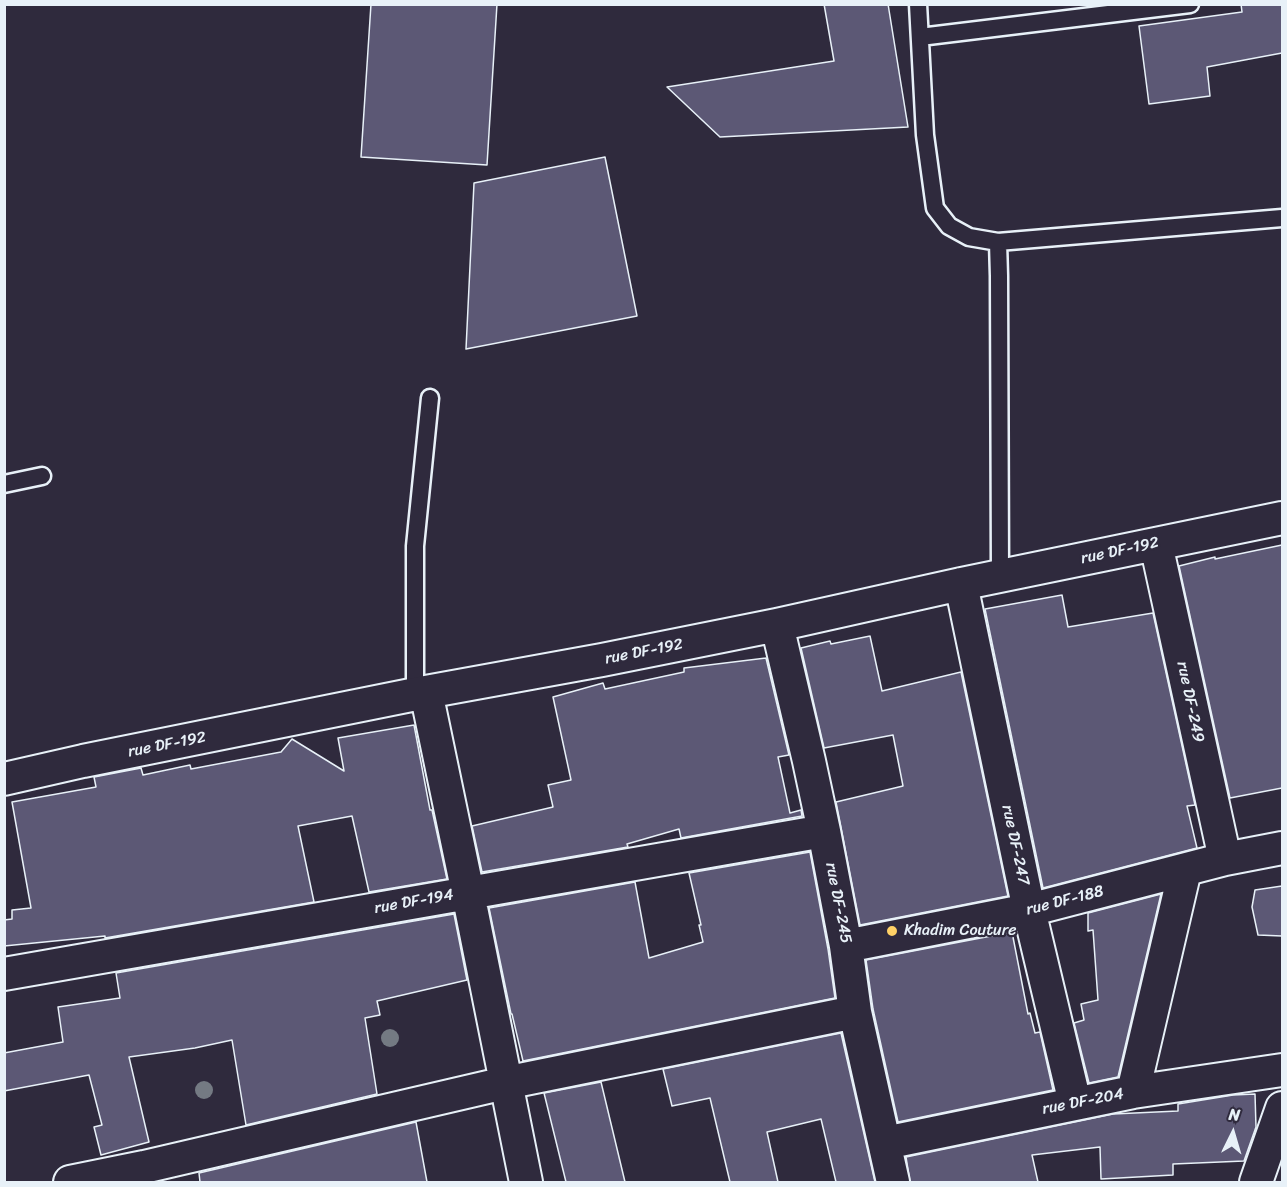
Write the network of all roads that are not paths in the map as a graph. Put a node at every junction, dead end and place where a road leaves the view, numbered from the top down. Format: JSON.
{"nodes":[{"id":1,"x":918,"y":4,"type":"edge"},
{"id":2,"x":1190,"y":4,"type":"edge"},
{"id":3,"x":920,"y":37,"type":"junction"},
{"id":4,"x":1282,"y":218,"type":"edge"},
{"id":5,"x":998,"y":242,"type":"junction"},
{"id":6,"x":430,"y":398,"type":"dead end"},
{"id":7,"x":42,"y":476,"type":"dead end"},
{"id":8,"x":4,"y":484,"type":"edge"},
{"id":9,"x":1282,"y":518,"type":"edge"},
{"id":10,"x":1156,"y":544,"type":"junction"},
{"id":11,"x":1000,"y":576,"type":"junction"},
{"id":12,"x":962,"y":585,"type":"junction"},
{"id":13,"x":777,"y":625,"type":"junction"},
{"id":14,"x":420,"y":694,"type":"junction"},
{"id":15,"x":4,"y":779,"type":"edge"},
{"id":16,"x":824,"y":831,"type":"junction"},
{"id":17,"x":1282,"y":848,"type":"edge"},
{"id":18,"x":1225,"y":859,"type":"junction"},
{"id":19,"x":1185,"y":870,"type":"junction"},
{"id":20,"x":468,"y":892,"type":"junction"},
{"id":21,"x":1029,"y":910,"type":"junction"},
{"id":22,"x":846,"y":946,"type":"junction"},
{"id":23,"x":4,"y":974,"type":"edge"},
{"id":24,"x":855,"y":1011,"type":"junction"},
{"id":25,"x":1282,"y":1070,"type":"edge"},
{"id":26,"x":506,"y":1083,"type":"junction"},
{"id":27,"x":1133,"y":1092,"type":"junction"},
{"id":28,"x":1075,"y":1103,"type":"junction"},
{"id":29,"x":1281,"y":1118,"type":"edge"},
{"id":30,"x":885,"y":1143,"type":"junction"},
{"id":31,"x":145,"y":1175,"type":"edge"},
{"id":32,"x":70,"y":1182,"type":"edge"},
{"id":33,"x":526,"y":1182,"type":"edge"},
{"id":34,"x":893,"y":1182,"type":"edge"},
{"id":35,"x":1256,"y":1182,"type":"edge"}],
"edges":[{"from":1,"to":3,"type":"lane"},
{"from":2,"to":3,"type":"lane"},
{"from":3,"to":5,"type":"lane"},
{"from":4,"to":5,"type":"lane"},
{"from":5,"to":11,"type":"lane"},
{"from":6,"to":14,"type":"lane"},
{"from":7,"to":8,"type":"lane"},
{"from":9,"to":10,"type":"street","name":"rue DF-192"},
{"from":10,"to":11,"type":"street","name":"rue DF-192"},
{"from":10,"to":18,"type":"street","name":"rue DF-249"},
{"from":11,"to":12,"type":"street","name":"rue DF-192"},
{"from":12,"to":13,"type":"street","name":"rue DF-192"},
{"from":12,"to":21,"type":"street","name":"rue DF-247"},
{"from":13,"to":14,"type":"street","name":"rue DF-192"},
{"from":13,"to":16,"type":"street","name":"rue DF-245"},
{"from":14,"to":15,"type":"street","name":"rue DF-192"},
{"from":14,"to":20,"type":"street"},
{"from":16,"to":20,"type":"street","name":"rue DF-194"},
{"from":16,"to":22,"type":"street","name":"rue DF-245"},
{"from":17,"to":18,"type":"street","name":"rue DF-188"},
{"from":18,"to":19,"type":"street","name":"rue DF-188"},
{"from":19,"to":21,"type":"street","name":"rue DF-188"},
{"from":19,"to":27,"type":"street"},
{"from":20,"to":23,"type":"street","name":"rue DF-194"},
{"from":20,"to":26,"type":"street"},
{"from":21,"to":22,"type":"street","name":"rue DF-188"},
{"from":21,"to":28,"type":"street","name":"rue DF-247"},
{"from":22,"to":24,"type":"street","name":"rue DF-245"},
{"from":24,"to":26,"type":"street"},
{"from":24,"to":30,"type":"street","name":"rue DF-245"},
{"from":25,"to":27,"type":"street","name":"rue DF-204"},
{"from":26,"to":31,"type":"street"},
{"from":26,"to":33,"type":"street"},
{"from":27,"to":28,"type":"street","name":"rue DF-204"},
{"from":28,"to":30,"type":"street","name":"rue DF-204"},
{"from":29,"to":35,"type":"street"},
{"from":30,"to":34,"type":"street","name":"rue DF-245"},
{"from":31,"to":32,"type":"street"}]}
